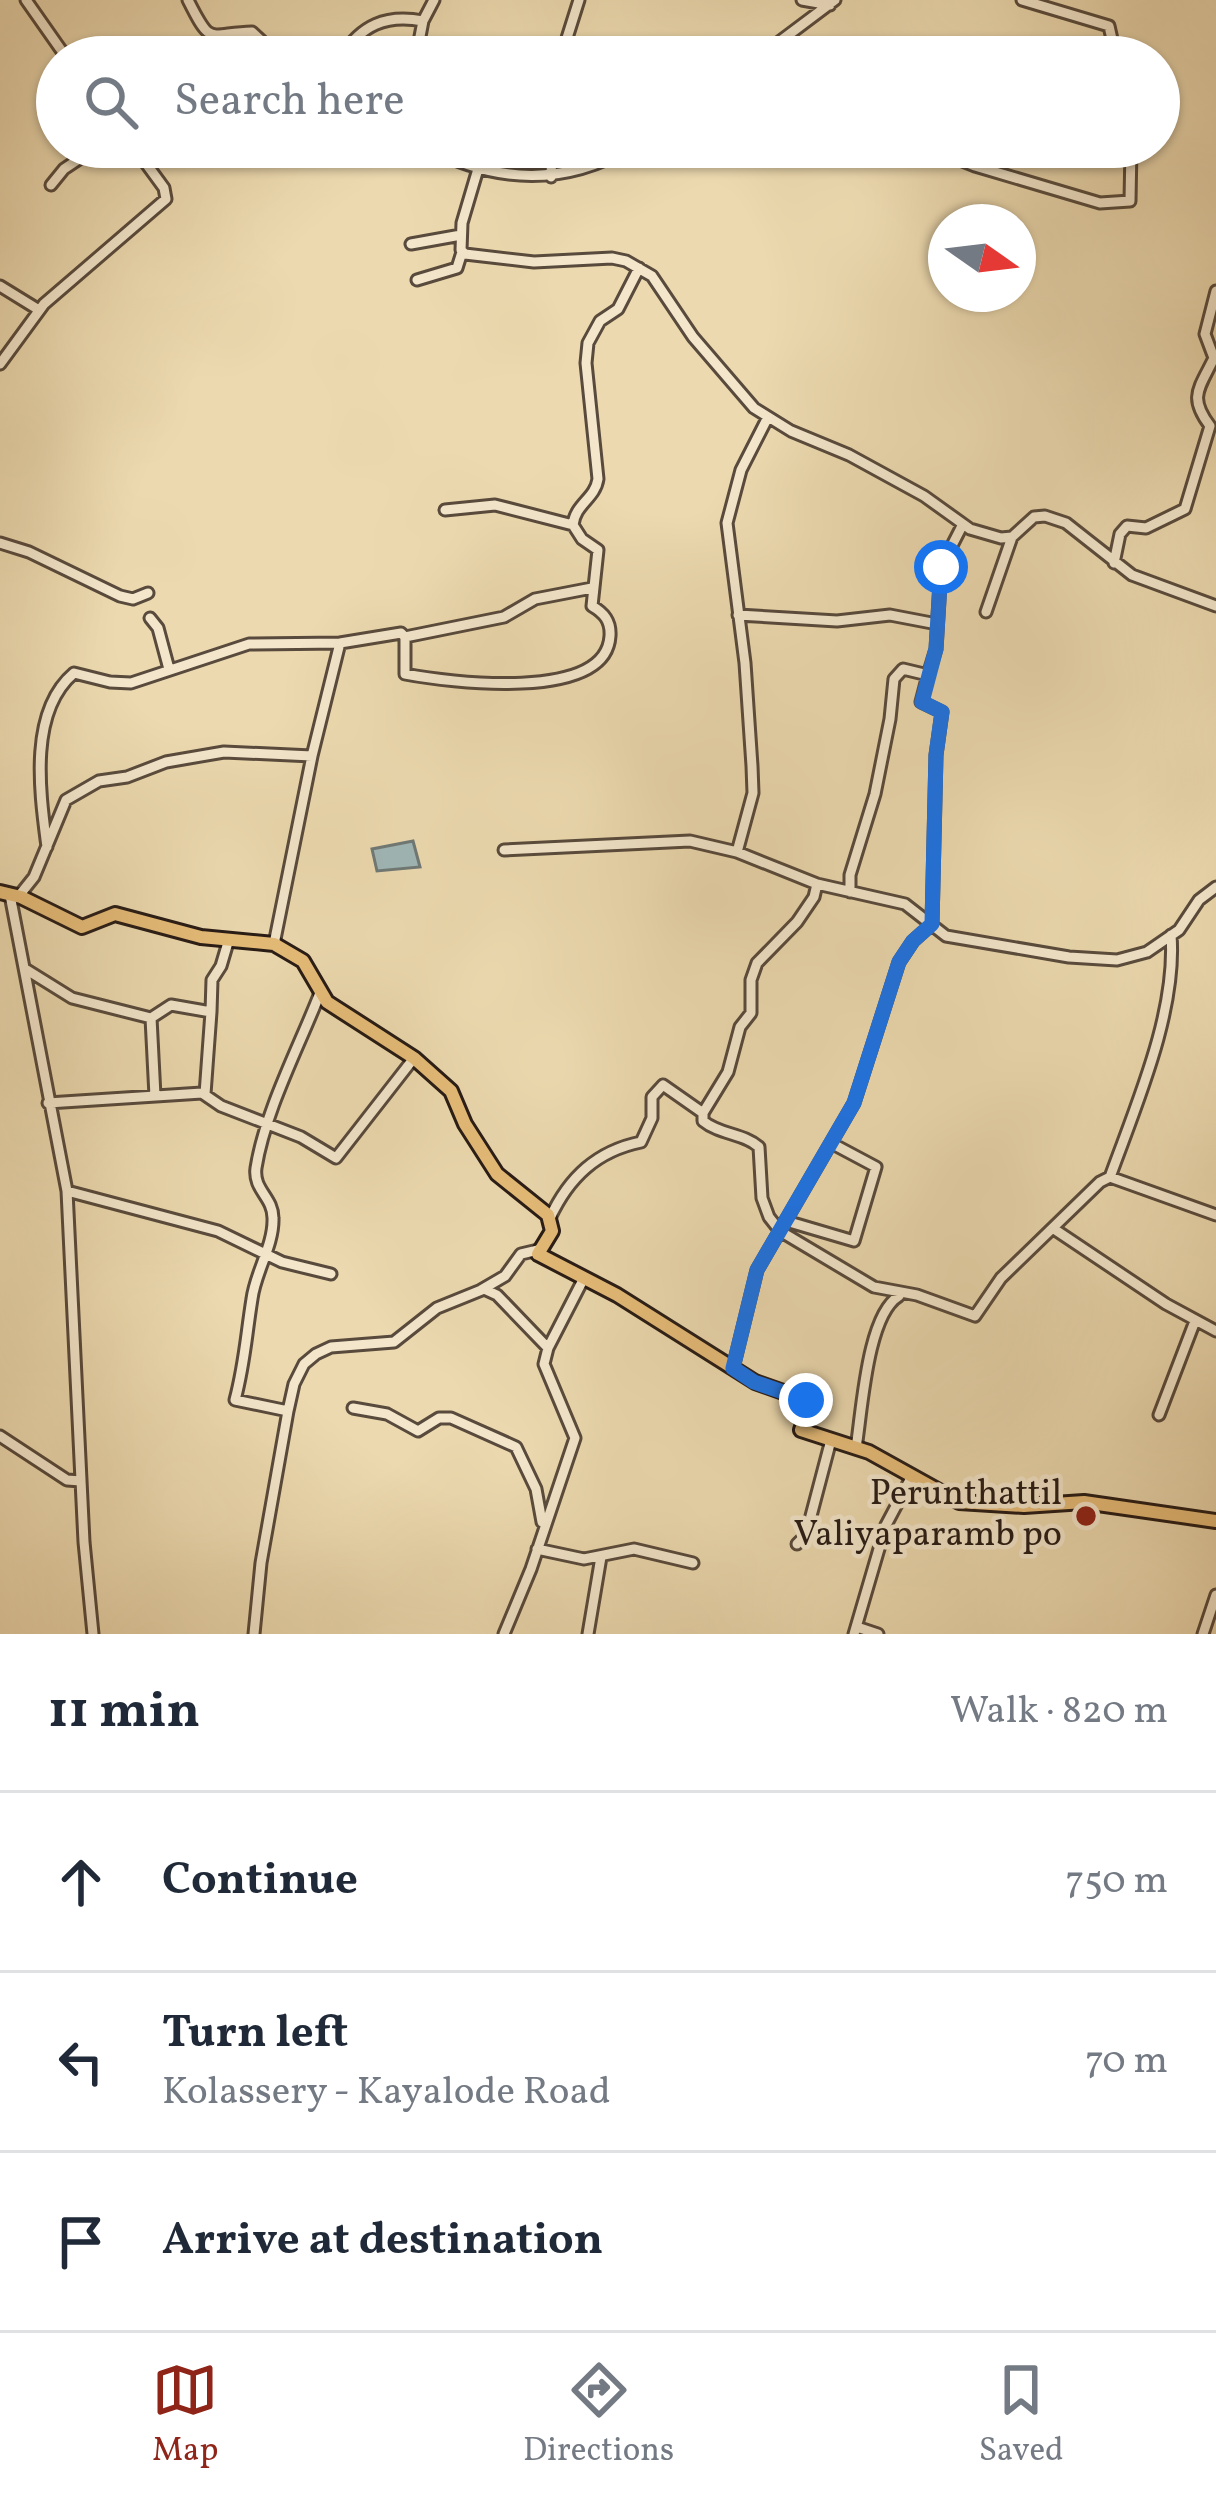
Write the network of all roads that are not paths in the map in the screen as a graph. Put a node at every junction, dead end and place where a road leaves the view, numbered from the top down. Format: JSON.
{"nodes":[{"id":1,"x":26,"y":0,"type":"edge"},
{"id":2,"x":188,"y":0,"type":"edge"},
{"id":3,"x":434,"y":0,"type":"edge"},
{"id":4,"x":579,"y":0,"type":"edge"},
{"id":5,"x":802,"y":0,"type":"edge"},
{"id":6,"x":1022,"y":0,"type":"edge"},
{"id":7,"x":832,"y":3,"type":"edge"},
{"id":8,"x":422,"y":21,"type":"junction"},
{"id":9,"x":51,"y":36,"type":"edge"},
{"id":10,"x":214,"y":36,"type":"edge"},
{"id":11,"x":360,"y":36,"type":"edge"},
{"id":12,"x":420,"y":36,"type":"edge"},
{"id":13,"x":568,"y":36,"type":"edge"},
{"id":14,"x":787,"y":36,"type":"edge"},
{"id":15,"x":1111,"y":36,"type":"edge"},
{"id":16,"x":66,"y":168,"type":"edge"},
{"id":17,"x":149,"y":168,"type":"edge"},
{"id":18,"x":551,"y":168,"type":"edge"},
{"id":19,"x":579,"y":168,"type":"edge"},
{"id":20,"x":982,"y":168,"type":"edge"},
{"id":21,"x":1131,"y":168,"type":"edge"},
{"id":22,"x":478,"y":169,"type":"joint"},
{"id":23,"x":551,"y":177,"type":"junction"},
{"id":24,"x":51,"y":185,"type":"dead end"},
{"id":25,"x":461,"y":235,"type":"junction"},
{"id":26,"x":411,"y":244,"type":"dead end"},
{"id":27,"x":462,"y":252,"type":"junction"},
{"id":28,"x":639,"y":268,"type":"junction"},
{"id":29,"x":417,"y":280,"type":"dead end"},
{"id":30,"x":0,"y":286,"type":"edge"},
{"id":31,"x":1216,"y":291,"type":"edge"},
{"id":32,"x":39,"y":310,"type":"junction"},
{"id":33,"x":1210,"y":335,"type":"edge"},
{"id":34,"x":0,"y":364,"type":"edge"},
{"id":35,"x":768,"y":416,"type":"junction"},
{"id":36,"x":445,"y":510,"type":"dead end"},
{"id":37,"x":962,"y":524,"type":"junction"},
{"id":38,"x":574,"y":525,"type":"junction"},
{"id":39,"x":1012,"y":537,"type":"junction"},
{"id":40,"x":0,"y":543,"type":"edge"},
{"id":41,"x":1114,"y":563,"type":"junction"},
{"id":42,"x":592,"y":588,"type":"junction"},
{"id":43,"x":148,"y":593,"type":"dead end"},
{"id":44,"x":1216,"y":606,"type":"edge"},
{"id":45,"x":986,"y":612,"type":"dead end"},
{"id":46,"x":738,"y":614,"type":"junction"},
{"id":47,"x":150,"y":618,"type":"dead end"},
{"id":48,"x":938,"y":624,"type":"junction"},
{"id":49,"x":405,"y":637,"type":"junction"},
{"id":50,"x":340,"y":644,"type":"junction"},
{"id":51,"x":169,"y":669,"type":"junction"},
{"id":52,"x":928,"y":675,"type":"junction"},
{"id":53,"x":312,"y":756,"type":"junction"},
{"id":54,"x":47,"y":847,"type":"junction"},
{"id":55,"x":504,"y":850,"type":"dead end"},
{"id":56,"x":737,"y":852,"type":"junction"},
{"id":57,"x":817,"y":884,"type":"junction"},
{"id":58,"x":1216,"y":887,"type":"edge"},
{"id":59,"x":850,"y":892,"type":"junction"},
{"id":60,"x":6,"y":894,"type":"edge"},
{"id":61,"x":932,"y":924,"type":"junction"},
{"id":62,"x":1171,"y":935,"type":"junction"},
{"id":63,"x":229,"y":939,"type":"junction"},
{"id":64,"x":274,"y":944,"type":"junction"},
{"id":65,"x":26,"y":970,"type":"junction"},
{"id":66,"x":320,"y":993,"type":"junction"},
{"id":67,"x":211,"y":1012,"type":"junction"},
{"id":68,"x":151,"y":1018,"type":"junction"},
{"id":69,"x":415,"y":1058,"type":"junction"},
{"id":70,"x":205,"y":1094,"type":"junction"},
{"id":71,"x":154,"y":1096,"type":"junction"},
{"id":72,"x":48,"y":1103,"type":"junction"},
{"id":73,"x":703,"y":1113,"type":"junction"},
{"id":74,"x":269,"y":1125,"type":"junction"},
{"id":75,"x":831,"y":1143,"type":"junction"},
{"id":76,"x":1111,"y":1177,"type":"junction"},
{"id":77,"x":68,"y":1191,"type":"junction"},
{"id":78,"x":1216,"y":1215,"type":"edge"},
{"id":79,"x":550,"y":1218,"type":"junction"},
{"id":80,"x":783,"y":1226,"type":"junction"},
{"id":81,"x":1054,"y":1228,"type":"junction"},
{"id":82,"x":538,"y":1250,"type":"junction"},
{"id":83,"x":264,"y":1251,"type":"junction"},
{"id":84,"x":332,"y":1274,"type":"dead end"},
{"id":85,"x":584,"y":1278,"type":"junction"},
{"id":86,"x":481,"y":1290,"type":"junction"},
{"id":87,"x":904,"y":1294,"type":"junction"},
{"id":88,"x":1195,"y":1321,"type":"junction"},
{"id":89,"x":1216,"y":1331,"type":"edge"},
{"id":90,"x":548,"y":1348,"type":"junction"},
{"id":91,"x":733,"y":1368,"type":"junction"},
{"id":92,"x":353,"y":1408,"type":"dead end"},
{"id":93,"x":288,"y":1411,"type":"junction"},
{"id":94,"x":1159,"y":1415,"type":"dead end"},
{"id":95,"x":0,"y":1436,"type":"edge"},
{"id":96,"x":831,"y":1440,"type":"junction"},
{"id":97,"x":856,"y":1448,"type":"junction"},
{"id":98,"x":912,"y":1476,"type":"junction"},
{"id":99,"x":81,"y":1481,"type":"junction"},
{"id":100,"x":1216,"y":1521,"type":"edge"},
{"id":101,"x":543,"y":1528,"type":"junction"},
{"id":102,"x":797,"y":1544,"type":"dead end"},
{"id":103,"x":537,"y":1549,"type":"junction"},
{"id":104,"x":601,"y":1557,"type":"junction"},
{"id":105,"x":693,"y":1563,"type":"dead end"},
{"id":106,"x":1216,"y":1595,"type":"edge"},
{"id":107,"x":855,"y":1630,"type":"edge"},
{"id":108,"x":93,"y":1634,"type":"edge"},
{"id":109,"x":254,"y":1634,"type":"edge"},
{"id":110,"x":504,"y":1634,"type":"edge"},
{"id":111,"x":588,"y":1634,"type":"edge"},
{"id":112,"x":878,"y":1634,"type":"edge"},
{"id":113,"x":1203,"y":1634,"type":"edge"}],
"edges":[{"from":1,"to":9,"type":"street"},
{"from":2,"to":10,"type":"street"},
{"from":3,"to":8,"type":"street"},
{"from":4,"to":13,"type":"street"},
{"from":5,"to":7,"type":"street"},
{"from":6,"to":15,"type":"street"},
{"from":7,"to":14,"type":"street"},
{"from":8,"to":11,"type":"street"},
{"from":8,"to":12,"type":"street"},
{"from":16,"to":24,"type":"street"},
{"from":17,"to":32,"type":"street"},
{"from":18,"to":23,"type":"street"},
{"from":19,"to":23,"type":"street"},
{"from":20,"to":21,"type":"street"},
{"from":22,"to":23,"type":"street"},
{"from":22,"to":25,"type":"street"},
{"from":25,"to":26,"type":"street"},
{"from":25,"to":27,"type":"street"},
{"from":27,"to":28,"type":"street"},
{"from":27,"to":29,"type":"street"},
{"from":28,"to":35,"type":"street"},
{"from":28,"to":38,"type":"street"},
{"from":30,"to":32,"type":"street"},
{"from":31,"to":33,"type":"street"},
{"from":32,"to":34,"type":"street"},
{"from":33,"to":41,"type":"street"},
{"from":35,"to":37,"type":"street"},
{"from":35,"to":46,"type":"street"},
{"from":36,"to":38,"type":"street"},
{"from":37,"to":39,"type":"street"},
{"from":37,"to":48,"type":"street"},
{"from":38,"to":42,"type":"street"},
{"from":39,"to":41,"type":"street"},
{"from":39,"to":45,"type":"street"},
{"from":40,"to":43,"type":"street"},
{"from":41,"to":44,"type":"street"},
{"from":42,"to":49,"type":"street"},
{"from":42,"to":49,"type":"street"},
{"from":46,"to":48,"type":"street"},
{"from":46,"to":56,"type":"street"},
{"from":47,"to":51,"type":"street"},
{"from":48,"to":52,"type":"street"},
{"from":49,"to":50,"type":"street"},
{"from":50,"to":51,"type":"street"},
{"from":50,"to":53,"type":"street"},
{"from":51,"to":54,"type":"street"},
{"from":52,"to":59,"type":"street"},
{"from":52,"to":61,"type":"street"},
{"from":53,"to":54,"type":"street"},
{"from":53,"to":64,"type":"street"},
{"from":54,"to":60,"type":"street"},
{"from":55,"to":56,"type":"street"},
{"from":56,"to":57,"type":"street"},
{"from":57,"to":59,"type":"street"},
{"from":57,"to":73,"type":"street"},
{"from":58,"to":62,"type":"street"},
{"from":59,"to":61,"type":"street"},
{"from":60,"to":63,"type":"main road"},
{"from":60,"to":65,"type":"street"},
{"from":61,"to":62,"type":"street"},
{"from":61,"to":75,"type":"street"},
{"from":62,"to":76,"type":"street"},
{"from":63,"to":64,"type":"main road"},
{"from":63,"to":67,"type":"street"},
{"from":64,"to":66,"type":"main road"},
{"from":65,"to":68,"type":"street"},
{"from":65,"to":72,"type":"street"},
{"from":66,"to":69,"type":"main road"},
{"from":66,"to":74,"type":"street"},
{"from":67,"to":68,"type":"street"},
{"from":67,"to":70,"type":"street"},
{"from":68,"to":71,"type":"street"},
{"from":69,"to":74,"type":"street"},
{"from":69,"to":79,"type":"main road"},
{"from":70,"to":71,"type":"street"},
{"from":70,"to":74,"type":"street"},
{"from":71,"to":72,"type":"street"},
{"from":72,"to":77,"type":"street"},
{"from":73,"to":79,"type":"street"},
{"from":73,"to":80,"type":"street"},
{"from":74,"to":83,"type":"street"},
{"from":75,"to":80,"type":"street"},
{"from":75,"to":80,"type":"street"},
{"from":76,"to":78,"type":"street"},
{"from":76,"to":81,"type":"street"},
{"from":77,"to":83,"type":"street"},
{"from":77,"to":99,"type":"street"},
{"from":79,"to":82,"type":"main road"},
{"from":80,"to":87,"type":"street"},
{"from":80,"to":91,"type":"street"},
{"from":81,"to":87,"type":"street"},
{"from":81,"to":88,"type":"street"},
{"from":82,"to":85,"type":"main road"},
{"from":82,"to":86,"type":"street"},
{"from":83,"to":84,"type":"street"},
{"from":83,"to":93,"type":"street"},
{"from":85,"to":90,"type":"street"},
{"from":85,"to":91,"type":"main road"},
{"from":86,"to":90,"type":"street"},
{"from":86,"to":93,"type":"street"},
{"from":87,"to":97,"type":"street"},
{"from":88,"to":89,"type":"street"},
{"from":88,"to":94,"type":"street"},
{"from":90,"to":101,"type":"street"},
{"from":91,"to":96,"type":"main road"},
{"from":92,"to":101,"type":"street"},
{"from":93,"to":109,"type":"street"},
{"from":95,"to":99,"type":"street"},
{"from":96,"to":97,"type":"main road"},
{"from":96,"to":102,"type":"street"},
{"from":97,"to":98,"type":"main road"},
{"from":98,"to":100,"type":"main road"},
{"from":98,"to":107,"type":"street"},
{"from":99,"to":108,"type":"street"},
{"from":101,"to":103,"type":"street"},
{"from":103,"to":104,"type":"street"},
{"from":103,"to":110,"type":"street"},
{"from":104,"to":105,"type":"street"},
{"from":104,"to":111,"type":"street"},
{"from":106,"to":113,"type":"street"},
{"from":107,"to":112,"type":"street"}]}
